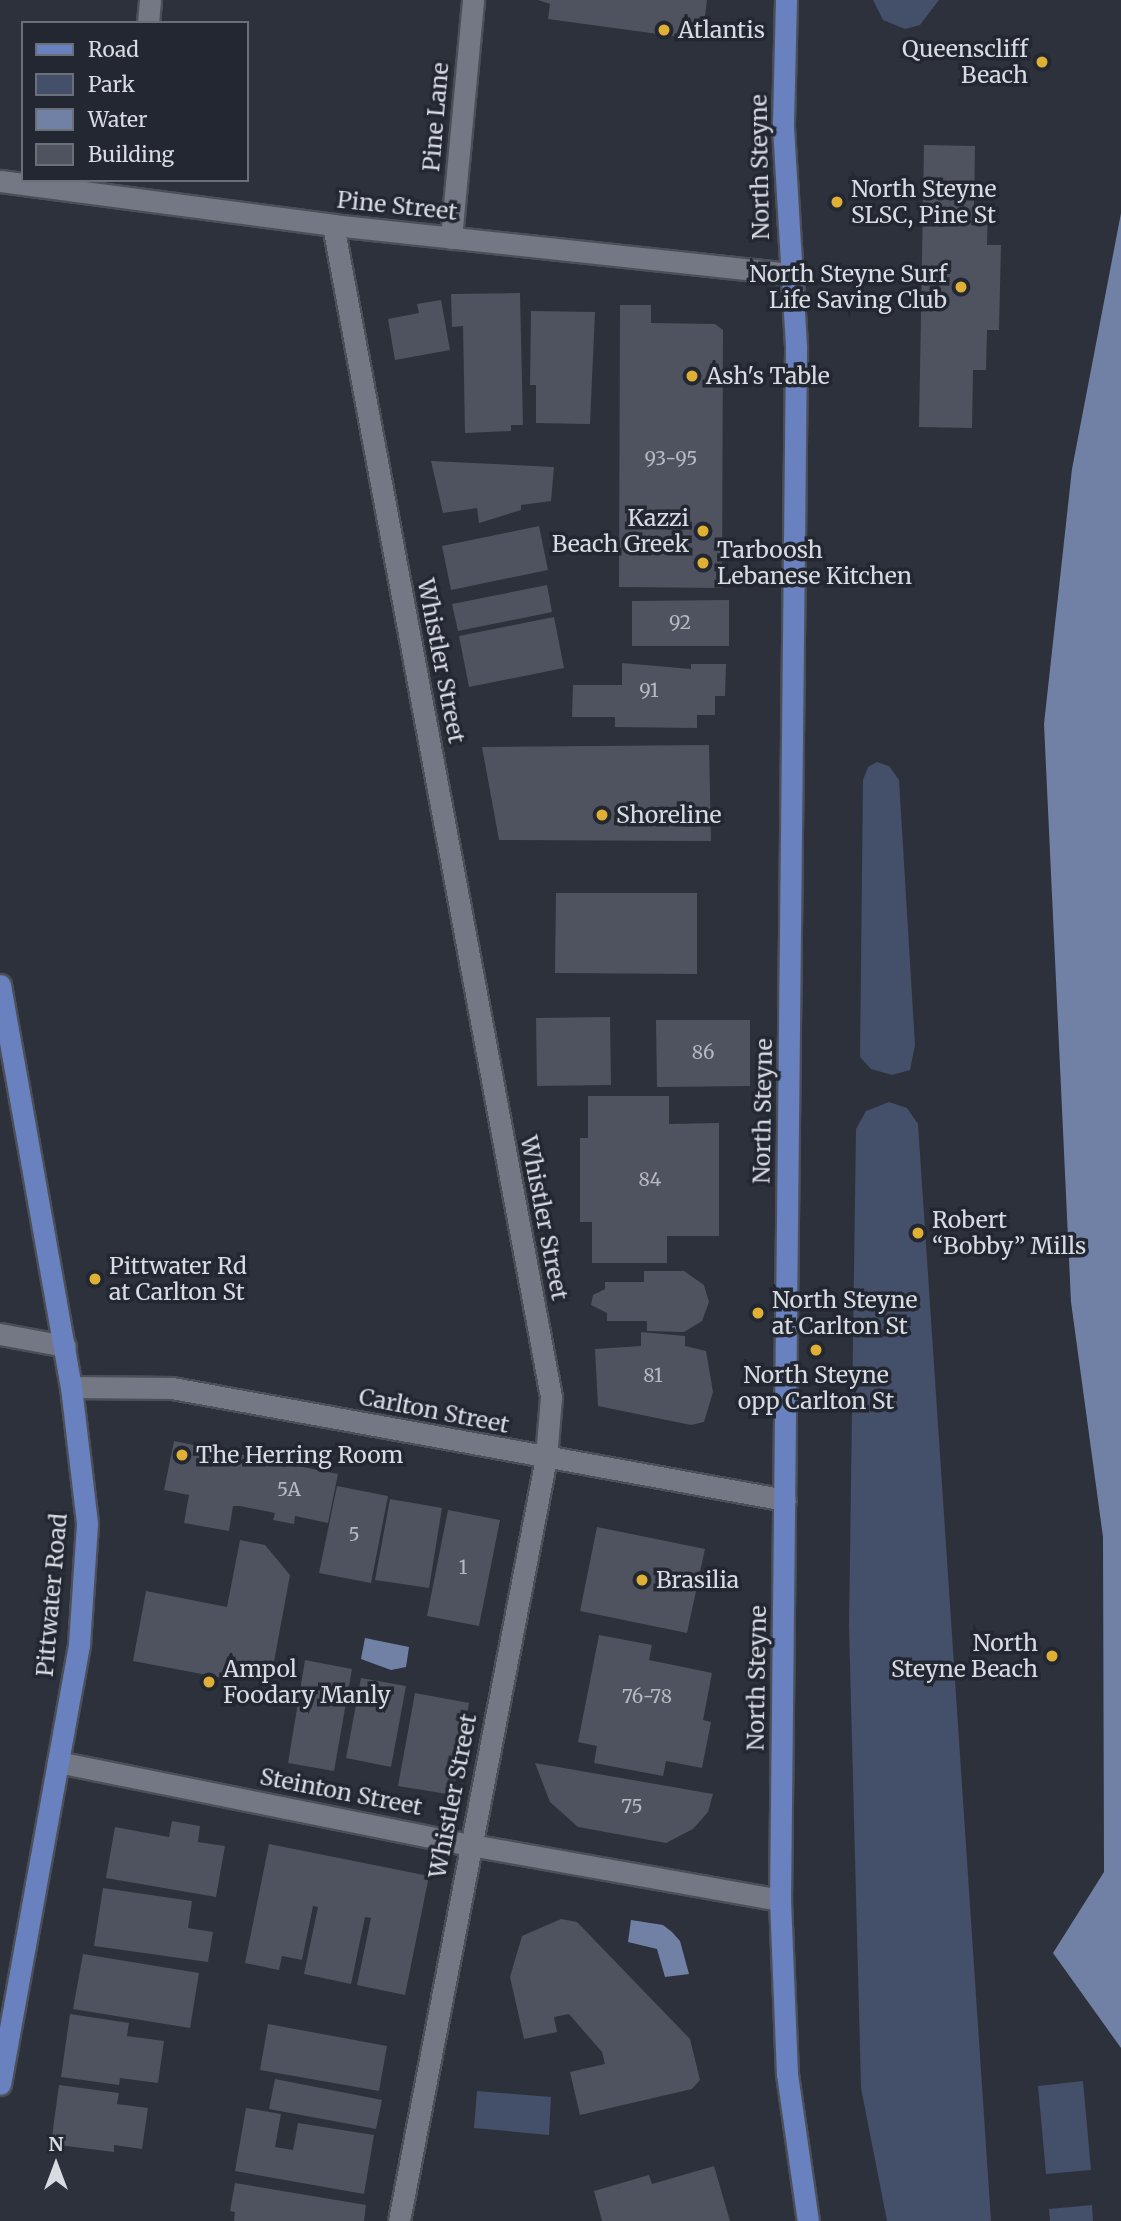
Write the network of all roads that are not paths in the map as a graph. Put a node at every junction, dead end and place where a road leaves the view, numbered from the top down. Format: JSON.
{"nodes":[{"id":1,"x":150,"y":0,"type":"edge"},
{"id":2,"x":473,"y":0,"type":"edge"},
{"id":3,"x":786,"y":0,"type":"edge"},
{"id":4,"x":148,"y":21,"type":"edge"},
{"id":5,"x":0,"y":181,"type":"edge"},
{"id":6,"x":132,"y":189,"type":"edge"},
{"id":7,"x":332,"y":225,"type":"junction"},
{"id":8,"x":451,"y":238,"type":"junction"},
{"id":9,"x":789,"y":274,"type":"junction"},
{"id":10,"x":0,"y":985,"type":"edge"},
{"id":11,"x":0,"y":1334,"type":"edge"},
{"id":12,"x":65,"y":1346,"type":"junction"},
{"id":13,"x":71,"y":1387,"type":"junction"},
{"id":14,"x":546,"y":1458,"type":"junction"},
{"id":15,"x":785,"y":1500,"type":"junction"},
{"id":16,"x":58,"y":1762,"type":"junction"},
{"id":17,"x":471,"y":1845,"type":"junction"},
{"id":18,"x":780,"y":1900,"type":"junction"},
{"id":19,"x":0,"y":2084,"type":"edge"},
{"id":20,"x":399,"y":2221,"type":"edge"},
{"id":21,"x":808,"y":2221,"type":"edge"}],
"edges":[{"from":1,"to":4,"type":"street"},
{"from":2,"to":8,"type":"street","name":"Pine Lane"},
{"from":3,"to":9,"type":"main road","name":"North Steyne"},
{"from":5,"to":6,"type":"street","name":"Pine Street"},
{"from":6,"to":7,"type":"street","name":"Pine Street"},
{"from":7,"to":8,"type":"street","name":"Pine Street"},
{"from":7,"to":14,"type":"street","name":"Whistler Street"},
{"from":8,"to":9,"type":"street","name":"Pine Street"},
{"from":9,"to":15,"type":"main road","name":"North Steyne"},
{"from":10,"to":12,"type":"main road","name":"Pittwater Road"},
{"from":11,"to":12,"type":"street"},
{"from":12,"to":13,"type":"main road","name":"Pittwater Road"},
{"from":13,"to":14,"type":"street","name":"Carlton Street"},
{"from":13,"to":16,"type":"main road","name":"Pittwater Road"},
{"from":14,"to":15,"type":"street","name":"Carlton Street"},
{"from":14,"to":17,"type":"street","name":"Whistler Street"},
{"from":15,"to":18,"type":"main road","name":"North Steyne"},
{"from":16,"to":17,"type":"street","name":"Steinton Street"},
{"from":16,"to":19,"type":"main road","name":"Pittwater Road"},
{"from":17,"to":18,"type":"street","name":"Steinton Street"},
{"from":17,"to":20,"type":"street","name":"Whistler Street"},
{"from":18,"to":21,"type":"main road","name":"North Steyne"}]}
